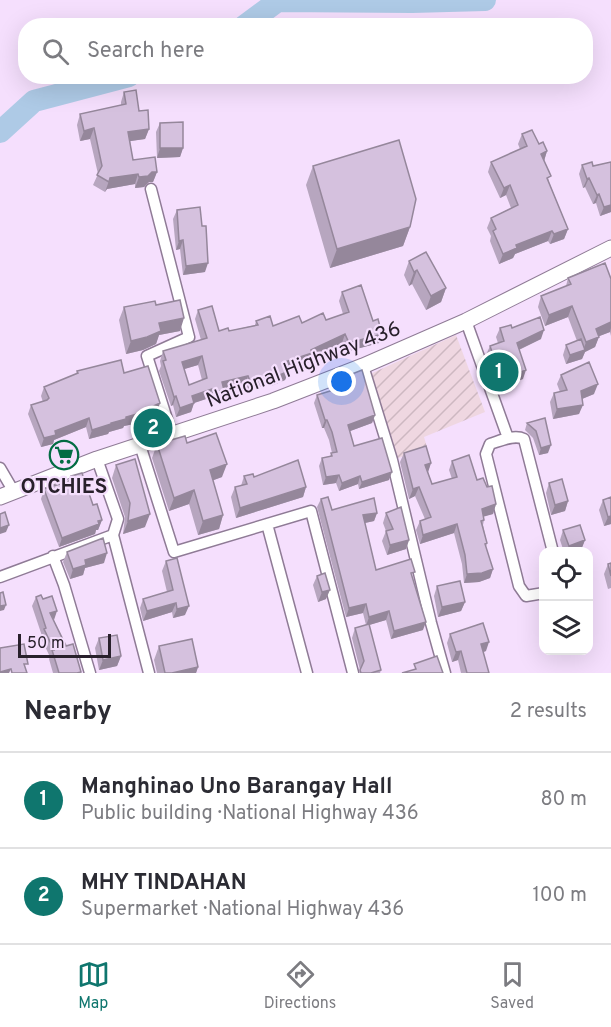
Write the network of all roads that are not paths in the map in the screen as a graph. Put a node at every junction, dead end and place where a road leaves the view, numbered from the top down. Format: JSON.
{"nodes":[{"id":1,"x":151,"y":189,"type":"dead end"},
{"id":2,"x":611,"y":248,"type":"edge"},
{"id":3,"x":466,"y":321,"type":"junction"},
{"id":4,"x":363,"y":366,"type":"junction"},
{"id":5,"x":172,"y":435,"type":"junction"},
{"id":6,"x":508,"y":438,"type":"junction"},
{"id":7,"x":140,"y":446,"type":"junction"},
{"id":8,"x":97,"y":459,"type":"junction"},
{"id":9,"x":0,"y":468,"type":"edge"},
{"id":10,"x":4,"y":495,"type":"edge"},
{"id":11,"x":267,"y":524,"type":"junction"},
{"id":12,"x":113,"y":536,"type":"junction"},
{"id":13,"x":552,"y":547,"type":"edge"},
{"id":14,"x":53,"y":556,"type":"junction"},
{"id":15,"x":0,"y":577,"type":"edge"},
{"id":16,"x":539,"y":594,"type":"edge"},
{"id":17,"x":90,"y":673,"type":"edge"},
{"id":18,"x":149,"y":673,"type":"edge"},
{"id":19,"x":307,"y":673,"type":"edge"},
{"id":20,"x":353,"y":673,"type":"edge"},
{"id":21,"x":445,"y":673,"type":"edge"}],
"edges":[{"from":1,"to":5,"type":"street"},
{"from":2,"to":3,"type":"main road","name":"National Highway 436"},
{"from":3,"to":4,"type":"main road","name":"National Highway 436"},
{"from":3,"to":6,"type":"street"},
{"from":4,"to":5,"type":"main road","name":"National Highway 436"},
{"from":4,"to":21,"type":"street"},
{"from":5,"to":7,"type":"main road","name":"National Highway 436"},
{"from":6,"to":13,"type":"street"},
{"from":6,"to":16,"type":"street"},
{"from":7,"to":8,"type":"main road","name":"National Highway 436"},
{"from":7,"to":11,"type":"street"},
{"from":8,"to":10,"type":"main road","name":"National Highway 436"},
{"from":8,"to":12,"type":"street"},
{"from":9,"to":10,"type":"street"},
{"from":11,"to":19,"type":"street"},
{"from":11,"to":20,"type":"street"},
{"from":12,"to":14,"type":"street"},
{"from":12,"to":18,"type":"street"},
{"from":14,"to":15,"type":"street"},
{"from":14,"to":17,"type":"street"}]}
